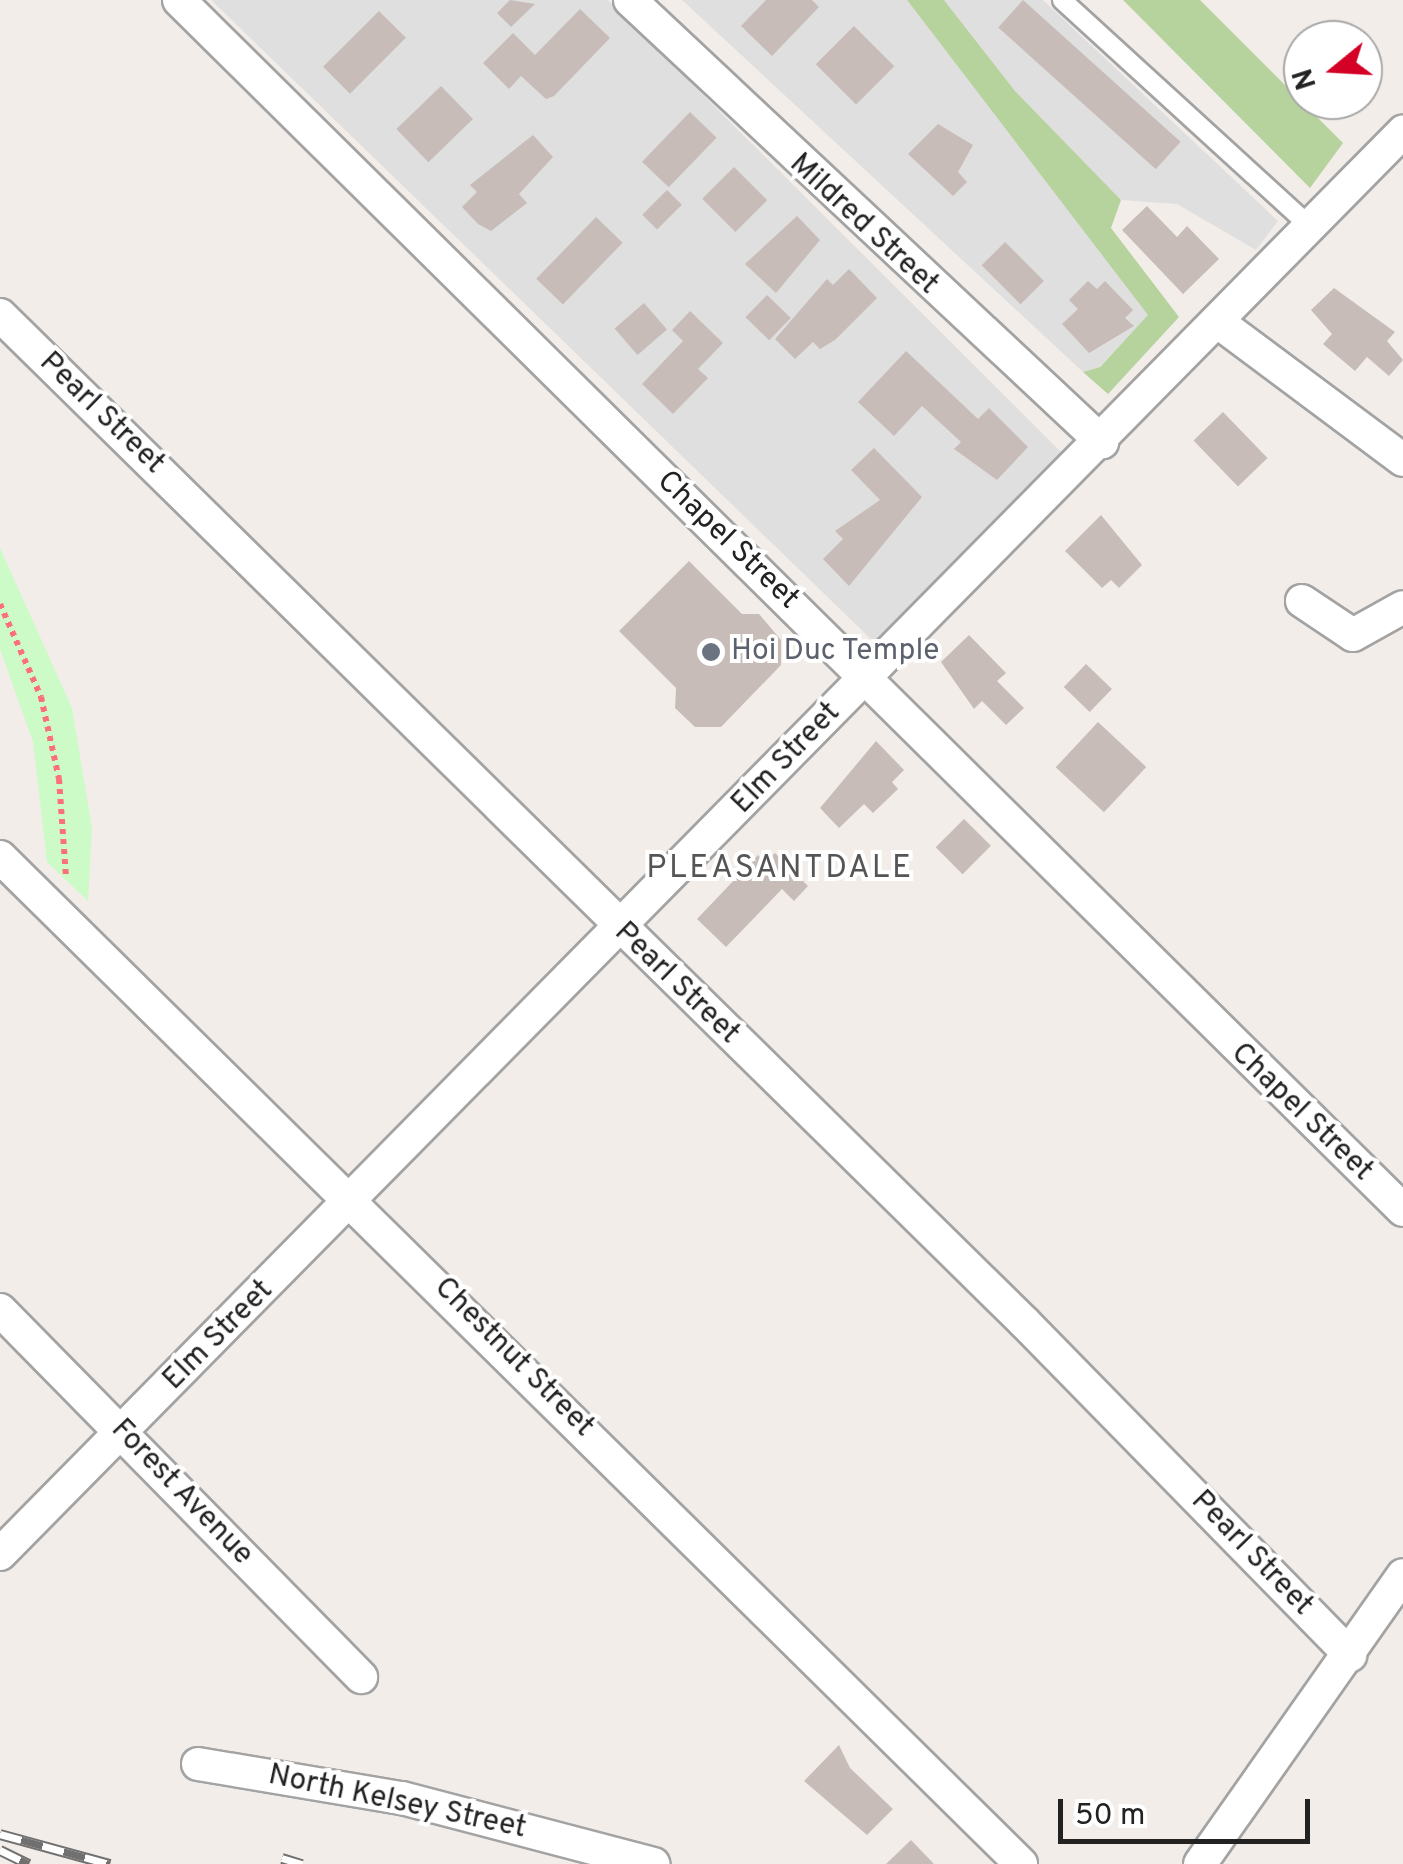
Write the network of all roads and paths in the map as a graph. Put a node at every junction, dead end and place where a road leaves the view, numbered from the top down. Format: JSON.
{"nodes":[{"id":1,"x":178,"y":0,"type":"edge"},
{"id":2,"x":630,"y":0,"type":"edge"},
{"id":3,"x":1062,"y":0,"type":"edge"},
{"id":4,"x":1403,"y":132,"type":"edge"},
{"id":5,"x":1311,"y":227,"type":"junction"},
{"id":6,"x":0,"y":315,"type":"edge"},
{"id":7,"x":1218,"y":322,"type":"junction"},
{"id":8,"x":1102,"y":442,"type":"junction"},
{"id":9,"x":1403,"y":460,"type":"edge"},
{"id":10,"x":1302,"y":602,"type":"dead end"},
{"id":11,"x":0,"y":604,"type":"edge"},
{"id":12,"x":1403,"y":607,"type":"edge"},
{"id":13,"x":867,"y":676,"type":"junction"},
{"id":14,"x":0,"y":857,"type":"edge"},
{"id":15,"x":66,"y":923,"type":"junction"},
{"id":16,"x":621,"y":931,"type":"junction"},
{"id":17,"x":352,"y":1201,"type":"junction"},
{"id":18,"x":1403,"y":1210,"type":"edge"},
{"id":19,"x":0,"y":1310,"type":"edge"},
{"id":20,"x":123,"y":1433,"type":"junction"},
{"id":21,"x":0,"y":1554,"type":"edge"},
{"id":22,"x":1403,"y":1575,"type":"edge"},
{"id":23,"x":1350,"y":1655,"type":"junction"},
{"id":24,"x":360,"y":1677,"type":"dead end"},
{"id":25,"x":198,"y":1764,"type":"dead end"},
{"id":26,"x":653,"y":1864,"type":"edge"},
{"id":27,"x":1021,"y":1864,"type":"edge"},
{"id":28,"x":1200,"y":1864,"type":"edge"}],
"edges":[{"from":1,"to":13,"type":"street","name":"Chapel Street"},
{"from":2,"to":8,"type":"street","name":"Mildred Street"},
{"from":3,"to":5,"type":"lane"},
{"from":4,"to":5,"type":"street","name":"Elm Street"},
{"from":5,"to":7,"type":"street","name":"Elm Street"},
{"from":6,"to":16,"type":"street","name":"Pearl Street"},
{"from":7,"to":8,"type":"street","name":"Elm Street"},
{"from":7,"to":9,"type":"street"},
{"from":8,"to":13,"type":"street","name":"Elm Street"},
{"from":10,"to":12,"type":"street"},
{"from":11,"to":15,"type":"path"},
{"from":13,"to":16,"type":"street","name":"Elm Street"},
{"from":13,"to":18,"type":"street","name":"Chapel Street"},
{"from":14,"to":15,"type":"street","name":"Chestnut Street"},
{"from":15,"to":17,"type":"street","name":"Chestnut Street"},
{"from":16,"to":17,"type":"street","name":"Elm Street"},
{"from":16,"to":23,"type":"street","name":"Pearl Street"},
{"from":17,"to":20,"type":"street","name":"Elm Street"},
{"from":17,"to":27,"type":"street","name":"Chestnut Street"},
{"from":19,"to":20,"type":"street","name":"Forest Avenue"},
{"from":20,"to":21,"type":"street","name":"Elm Street"},
{"from":20,"to":24,"type":"street","name":"Forest Avenue"},
{"from":22,"to":23,"type":"street"},
{"from":23,"to":28,"type":"street"},
{"from":25,"to":26,"type":"street","name":"North Kelsey Street"}]}
